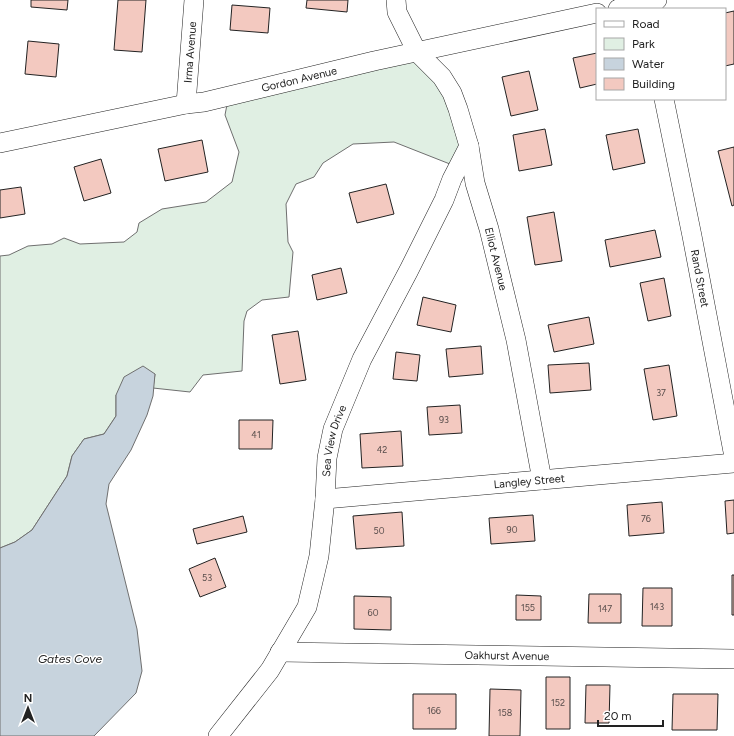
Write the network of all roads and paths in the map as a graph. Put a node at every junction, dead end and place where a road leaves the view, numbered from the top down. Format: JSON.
{"nodes":[{"id":1,"x":194,"y":0,"type":"edge"},
{"id":2,"x":396,"y":0,"type":"edge"},
{"id":3,"x":649,"y":4,"type":"edge"},
{"id":4,"x":624,"y":8,"type":"edge"},
{"id":5,"x":596,"y":13,"type":"edge"},
{"id":6,"x":418,"y":52,"type":"junction"},
{"id":7,"x":664,"y":100,"type":"edge"},
{"id":8,"x":186,"y":104,"type":"junction"},
{"id":9,"x":0,"y":143,"type":"edge"},
{"id":10,"x":468,"y":146,"type":"junction"},
{"id":11,"x":734,"y":458,"type":"edge"},
{"id":12,"x":734,"y":463,"type":"edge"},
{"id":13,"x":542,"y":480,"type":"junction"},
{"id":14,"x":325,"y":499,"type":"junction"},
{"id":15,"x":280,"y":652,"type":"junction"},
{"id":16,"x":734,"y":659,"type":"edge"},
{"id":17,"x":218,"y":736,"type":"edge"}],
"edges":[{"from":1,"to":8,"type":"street","name":"Irma Avenue"},
{"from":2,"to":6,"type":"street","name":"Elliot Avenue"},
{"from":3,"to":4,"type":"street"},
{"from":5,"to":6,"type":"street","name":"Gordon Avenue"},
{"from":6,"to":8,"type":"street","name":"Gordon Avenue"},
{"from":6,"to":10,"type":"street","name":"Elliot Avenue"},
{"from":7,"to":11,"type":"street","name":"Rand Street"},
{"from":8,"to":9,"type":"street","name":"Gordon Avenue"},
{"from":10,"to":13,"type":"street","name":"Elliot Avenue"},
{"from":10,"to":14,"type":"street","name":"Sea View Drive"},
{"from":12,"to":13,"type":"street","name":"Langley Street"},
{"from":13,"to":14,"type":"street","name":"Langley Street"},
{"from":14,"to":15,"type":"street","name":"Sea View Drive"},
{"from":15,"to":16,"type":"street","name":"Oakhurst Avenue"},
{"from":15,"to":17,"type":"street","name":"Sea View Drive"}]}
